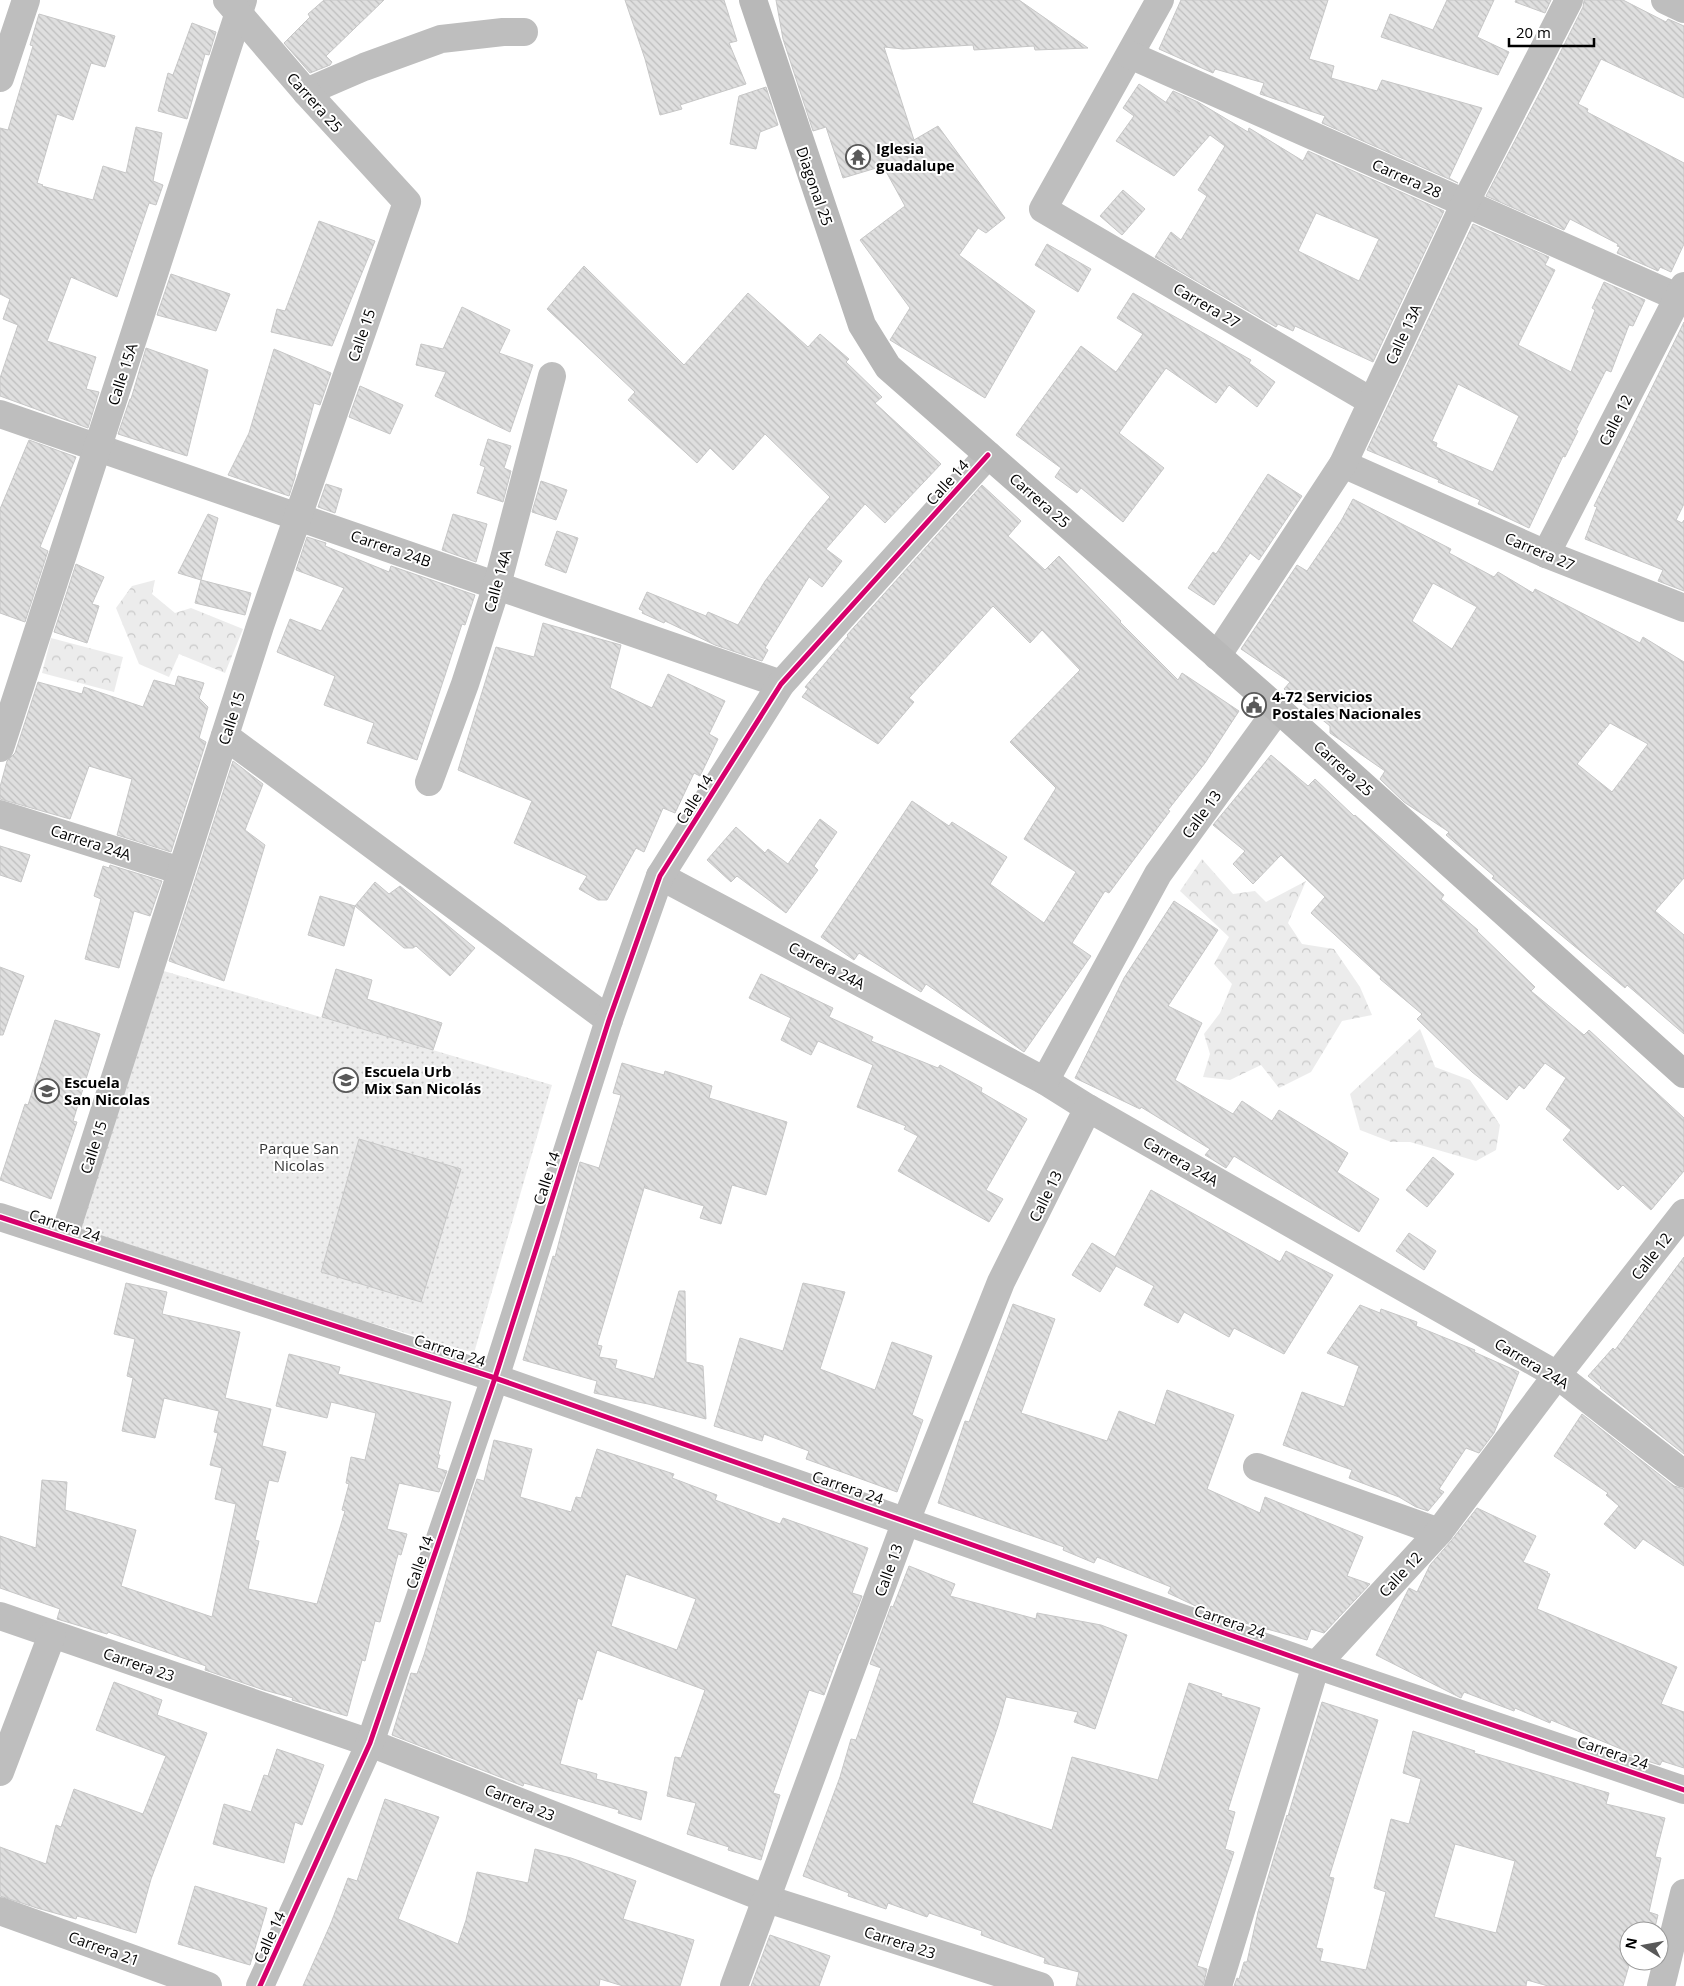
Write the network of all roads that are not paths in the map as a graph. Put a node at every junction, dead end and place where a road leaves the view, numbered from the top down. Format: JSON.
{"nodes":[{"id":1,"x":753,"y":0,"type":"edge"},
{"id":2,"x":1160,"y":0,"type":"edge"},
{"id":3,"x":1569,"y":0,"type":"edge"},
{"id":4,"x":1665,"y":0,"type":"edge"},
{"id":5,"x":236,"y":4,"type":"edge"},
{"id":6,"x":1684,"y":8,"type":"edge"},
{"id":7,"x":16,"y":9,"type":"edge"},
{"id":8,"x":524,"y":32,"type":"dead end"},
{"id":9,"x":1130,"y":55,"type":"junction"},
{"id":10,"x":0,"y":78,"type":"edge"},
{"id":11,"x":306,"y":92,"type":"junction"},
{"id":12,"x":407,"y":202,"type":"joint"},
{"id":13,"x":1465,"y":203,"type":"junction"},
{"id":14,"x":1682,"y":294,"type":"edge"},
{"id":15,"x":888,"y":367,"type":"joint"},
{"id":16,"x":552,"y":376,"type":"dead end"},
{"id":17,"x":1371,"y":400,"type":"junction"},
{"id":18,"x":0,"y":414,"type":"edge"},
{"id":19,"x":98,"y":448,"type":"junction"},
{"id":20,"x":988,"y":455,"type":"junction"},
{"id":21,"x":1343,"y":464,"type":"junction"},
{"id":22,"x":298,"y":516,"type":"junction"},
{"id":23,"x":1546,"y":554,"type":"junction"},
{"id":24,"x":496,"y":585,"type":"junction"},
{"id":25,"x":1684,"y":608,"type":"edge"},
{"id":26,"x":1217,"y":656,"type":"junction"},
{"id":27,"x":781,"y":684,"type":"junction"},
{"id":28,"x":1278,"y":709,"type":"junction"},
{"id":29,"x":225,"y":736,"type":"junction"},
{"id":30,"x":0,"y":748,"type":"edge"},
{"id":31,"x":429,"y":782,"type":"dead end"},
{"id":32,"x":0,"y":814,"type":"edge"},
{"id":33,"x":181,"y":871,"type":"junction"},
{"id":34,"x":660,"y":876,"type":"junction"},
{"id":35,"x":609,"y":1020,"type":"junction"},
{"id":36,"x":1684,"y":1074,"type":"edge"},
{"id":37,"x":1045,"y":1081,"type":"junction"},
{"id":38,"x":1088,"y":1108,"type":"junction"},
{"id":39,"x":1684,"y":1213,"type":"edge"},
{"id":40,"x":0,"y":1217,"type":"edge"},
{"id":41,"x":64,"y":1237,"type":"junction"},
{"id":42,"x":1557,"y":1375,"type":"junction"},
{"id":43,"x":495,"y":1378,"type":"junction"},
{"id":44,"x":1257,"y":1467,"type":"dead end"},
{"id":45,"x":1684,"y":1474,"type":"edge"},
{"id":46,"x":906,"y":1521,"type":"junction"},
{"id":47,"x":1439,"y":1532,"type":"junction"},
{"id":48,"x":0,"y":1616,"type":"edge"},
{"id":49,"x":52,"y":1635,"type":"junction"},
{"id":50,"x":1316,"y":1665,"type":"junction"},
{"id":51,"x":370,"y":1743,"type":"junction"},
{"id":52,"x":0,"y":1772,"type":"edge"},
{"id":53,"x":1684,"y":1790,"type":"edge"},
{"id":54,"x":1684,"y":1893,"type":"edge"},
{"id":55,"x":767,"y":1900,"type":"junction"},
{"id":56,"x":0,"y":1911,"type":"edge"},
{"id":57,"x":208,"y":1986,"type":"edge"},
{"id":58,"x":260,"y":1986,"type":"edge"},
{"id":59,"x":734,"y":1986,"type":"edge"},
{"id":60,"x":1040,"y":1986,"type":"edge"},
{"id":61,"x":1218,"y":1986,"type":"edge"},
{"id":62,"x":1660,"y":1986,"type":"edge"}],
"edges":[{"from":1,"to":15,"type":"main road","name":"Diagonal 25"},
{"from":2,"to":9,"type":"street"},
{"from":3,"to":13,"type":"street","name":"Calle 13A"},
{"from":4,"to":6,"type":"street"},
{"from":5,"to":11,"type":"street","name":"Carrera 25"},
{"from":5,"to":19,"type":"street","name":"Calle 15A"},
{"from":7,"to":10,"type":"street"},
{"from":8,"to":11,"type":"street"},
{"from":9,"to":13,"type":"street","name":"Carrera 28"},
{"from":9,"to":17,"type":"street","name":"Carrera 27"},
{"from":11,"to":12,"type":"street","name":"Carrera 25"},
{"from":12,"to":22,"type":"street","name":"Calle 15"},
{"from":13,"to":14,"type":"street","name":"Carrera 28"},
{"from":13,"to":17,"type":"street","name":"Calle 13A"},
{"from":14,"to":23,"type":"street","name":"Calle 12"},
{"from":15,"to":20,"type":"main road","name":"Carrera 25"},
{"from":16,"to":24,"type":"street","name":"Calle 14A"},
{"from":17,"to":21,"type":"street","name":"Calle 13A"},
{"from":18,"to":19,"type":"street","name":"Carrera 24B"},
{"from":19,"to":22,"type":"street","name":"Carrera 24B"},
{"from":19,"to":30,"type":"street","name":"Calle 15A"},
{"from":20,"to":26,"type":"main road","name":"Carrera 25"},
{"from":20,"to":27,"type":"street","name":"Calle 14"},
{"from":21,"to":23,"type":"street","name":"Carrera 27"},
{"from":21,"to":26,"type":"street","name":"Calle 13A"},
{"from":22,"to":24,"type":"street","name":"Carrera 24B"},
{"from":22,"to":29,"type":"street","name":"Calle 15"},
{"from":23,"to":25,"type":"street","name":"Carrera 27"},
{"from":24,"to":27,"type":"street","name":"Carrera 24B"},
{"from":24,"to":31,"type":"street","name":"Calle 14A"},
{"from":26,"to":28,"type":"main road","name":"Carrera 25"},
{"from":27,"to":34,"type":"street","name":"Calle 14"},
{"from":28,"to":36,"type":"main road","name":"Carrera 25"},
{"from":28,"to":37,"type":"street","name":"Calle 13"},
{"from":29,"to":33,"type":"street","name":"Calle 15"},
{"from":29,"to":35,"type":"street"},
{"from":32,"to":33,"type":"street","name":"Carrera 24A"},
{"from":33,"to":41,"type":"street","name":"Calle 15"},
{"from":34,"to":35,"type":"street","name":"Calle 14"},
{"from":34,"to":37,"type":"street","name":"Carrera 24A"},
{"from":35,"to":43,"type":"street","name":"Calle 14"},
{"from":37,"to":38,"type":"street","name":"Carrera 24A"},
{"from":38,"to":42,"type":"street","name":"Carrera 24A"},
{"from":38,"to":46,"type":"street","name":"Calle 13"},
{"from":39,"to":42,"type":"street","name":"Calle 12"},
{"from":40,"to":41,"type":"street","name":"Carrera 24"},
{"from":41,"to":43,"type":"street","name":"Carrera 24"},
{"from":42,"to":45,"type":"street","name":"Carrera 24A"},
{"from":42,"to":47,"type":"street","name":"Calle 12"},
{"from":43,"to":46,"type":"street","name":"Carrera 24"},
{"from":43,"to":51,"type":"street","name":"Calle 14"},
{"from":44,"to":47,"type":"street"},
{"from":46,"to":50,"type":"street","name":"Carrera 24"},
{"from":46,"to":55,"type":"street","name":"Calle 13"},
{"from":47,"to":50,"type":"street","name":"Calle 12"},
{"from":48,"to":49,"type":"street","name":"Carrera 23"},
{"from":49,"to":51,"type":"street","name":"Carrera 23"},
{"from":49,"to":52,"type":"street"},
{"from":50,"to":53,"type":"street","name":"Carrera 24"},
{"from":50,"to":61,"type":"street","name":"Calle 12"},
{"from":51,"to":55,"type":"street","name":"Carrera 23"},
{"from":51,"to":58,"type":"street","name":"Calle 14"},
{"from":54,"to":62,"type":"street"},
{"from":55,"to":59,"type":"street","name":"Calle 13"},
{"from":55,"to":60,"type":"street","name":"Carrera 23"},
{"from":56,"to":57,"type":"street","name":"Carrera 21"}]}
